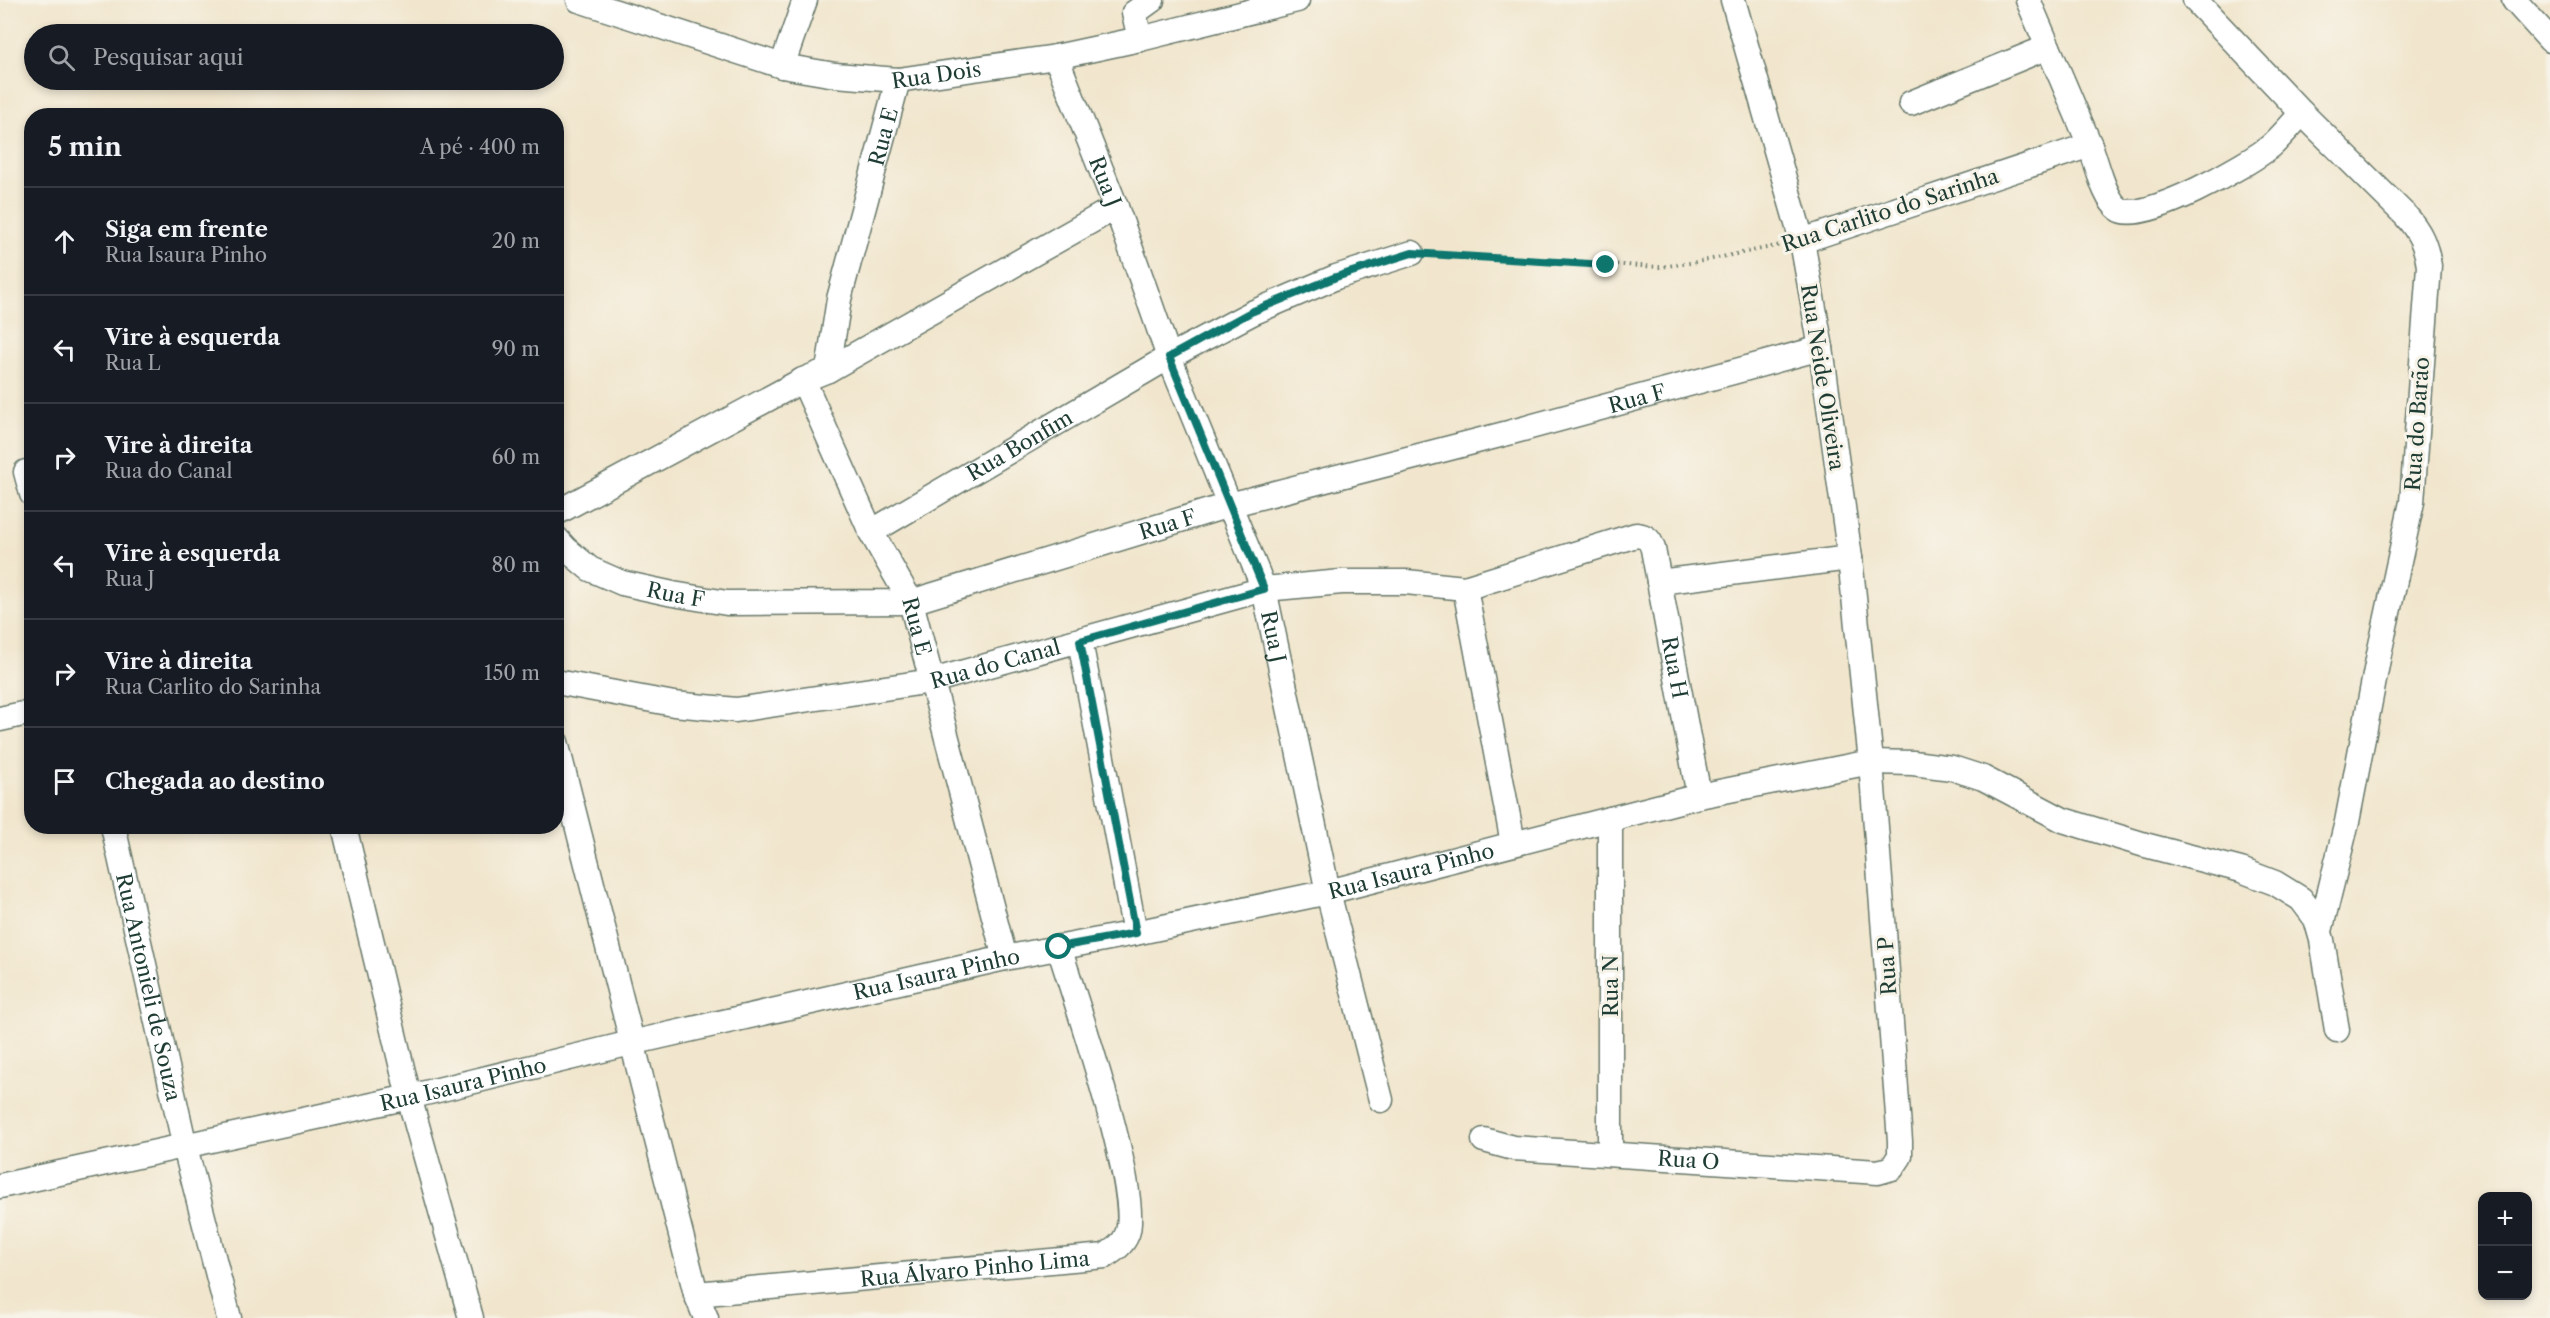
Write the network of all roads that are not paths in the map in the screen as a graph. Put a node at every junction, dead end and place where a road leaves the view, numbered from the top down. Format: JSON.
{"nodes":[{"id":1,"x":579,"y":0,"type":"edge"},
{"id":2,"x":805,"y":0,"type":"edge"},
{"id":3,"x":1297,"y":0,"type":"edge"},
{"id":4,"x":1733,"y":0,"type":"edge"},
{"id":5,"x":2028,"y":0,"type":"edge"},
{"id":6,"x":2195,"y":0,"type":"edge"},
{"id":7,"x":2514,"y":0,"type":"edge"},
{"id":8,"x":1137,"y":4,"type":"edge"},
{"id":9,"x":1140,"y":39,"type":"junction"},
{"id":10,"x":2550,"y":40,"type":"edge"},
{"id":11,"x":2048,"y":47,"type":"junction"},
{"id":12,"x":1056,"y":57,"type":"junction"},
{"id":13,"x":782,"y":66,"type":"junction"},
{"id":14,"x":898,"y":80,"type":"junction"},
{"id":15,"x":1911,"y":103,"type":"dead end"},
{"id":16,"x":2302,"y":113,"type":"junction"},
{"id":17,"x":2090,"y":145,"type":"junction"},
{"id":18,"x":1116,"y":207,"type":"junction"},
{"id":19,"x":1802,"y":241,"type":"junction"},
{"id":20,"x":1412,"y":253,"type":"road end"},
{"id":21,"x":1821,"y":348,"type":"junction"},
{"id":22,"x":1169,"y":357,"type":"junction"},
{"id":23,"x":828,"y":370,"type":"junction"},
{"id":24,"x":803,"y":380,"type":"junction"},
{"id":25,"x":1229,"y":505,"type":"junction"},
{"id":26,"x":564,"y":509,"type":"edge"},
{"id":27,"x":871,"y":532,"type":"junction"},
{"id":28,"x":564,"y":547,"type":"edge"},
{"id":29,"x":1850,"y":558,"type":"junction"},
{"id":30,"x":1659,"y":582,"type":"junction"},
{"id":31,"x":1465,"y":588,"type":"junction"},
{"id":32,"x":1264,"y":589,"type":"junction"},
{"id":33,"x":911,"y":602,"type":"junction"},
{"id":34,"x":1080,"y":641,"type":"junction"},
{"id":35,"x":932,"y":681,"type":"junction"},
{"id":36,"x":564,"y":684,"type":"edge"},
{"id":37,"x":24,"y":714,"type":"edge"},
{"id":38,"x":0,"y":719,"type":"edge"},
{"id":39,"x":1871,"y":762,"type":"junction"},
{"id":40,"x":564,"y":774,"type":"edge"},
{"id":41,"x":1699,"y":796,"type":"junction"},
{"id":42,"x":1610,"y":819,"type":"junction"},
{"id":43,"x":115,"y":834,"type":"edge"},
{"id":44,"x":346,"y":834,"type":"edge"},
{"id":45,"x":1513,"y":843,"type":"junction"},
{"id":46,"x":1328,"y":892,"type":"junction"},
{"id":47,"x":2319,"y":931,"type":"junction"},
{"id":48,"x":1136,"y":933,"type":"junction"},
{"id":49,"x":1059,"y":947,"type":"junction"},
{"id":50,"x":1005,"y":958,"type":"junction"},
{"id":51,"x":2337,"y":1030,"type":"dead end"},
{"id":52,"x":631,"y":1043,"type":"junction"},
{"id":53,"x":410,"y":1097,"type":"junction"},
{"id":54,"x":1381,"y":1100,"type":"dead end"},
{"id":55,"x":1484,"y":1140,"type":"dead end"},
{"id":56,"x":185,"y":1147,"type":"junction"},
{"id":57,"x":1610,"y":1152,"type":"junction"},
{"id":58,"x":1892,"y":1168,"type":"joint"},
{"id":59,"x":0,"y":1186,"type":"edge"},
{"id":60,"x":696,"y":1293,"type":"junction"},
{"id":61,"x":229,"y":1318,"type":"edge"},
{"id":62,"x":471,"y":1318,"type":"edge"},
{"id":63,"x":706,"y":1318,"type":"edge"}],
"edges":[{"from":1,"to":13,"type":"street","name":"Rua Dois"},
{"from":2,"to":13,"type":"street"},
{"from":3,"to":9,"type":"street","name":"Rua Dois"},
{"from":4,"to":19,"type":"street","name":"Rua Neide Oliveira"},
{"from":5,"to":11,"type":"street"},
{"from":6,"to":16,"type":"street","name":"Rua do Barão"},
{"from":7,"to":10,"type":"street"},
{"from":8,"to":9,"type":"street"},
{"from":9,"to":12,"type":"street","name":"Rua Dois"},
{"from":11,"to":15,"type":"street"},
{"from":11,"to":17,"type":"street"},
{"from":12,"to":14,"type":"street","name":"Rua Dois"},
{"from":12,"to":18,"type":"street","name":"Rua J"},
{"from":13,"to":14,"type":"street","name":"Rua Dois"},
{"from":14,"to":23,"type":"street","name":"Rua E"},
{"from":16,"to":17,"type":"street"},
{"from":16,"to":47,"type":"street","name":"Rua do Barão"},
{"from":17,"to":19,"type":"street","name":"Rua Carlito do Sarinha"},
{"from":18,"to":22,"type":"street","name":"Rua J"},
{"from":18,"to":23,"type":"street"},
{"from":19,"to":21,"type":"street","name":"Rua Neide Oliveira"},
{"from":20,"to":22,"type":"street"},
{"from":21,"to":25,"type":"street","name":"Rua F"},
{"from":21,"to":29,"type":"street","name":"Rua Neide Oliveira"},
{"from":22,"to":25,"type":"street","name":"Rua J"},
{"from":22,"to":27,"type":"street","name":"Rua Bonfim"},
{"from":23,"to":24,"type":"street"},
{"from":24,"to":26,"type":"street"},
{"from":24,"to":27,"type":"street","name":"Rua E"},
{"from":25,"to":32,"type":"street","name":"Rua J"},
{"from":25,"to":33,"type":"street","name":"Rua F"},
{"from":27,"to":33,"type":"street","name":"Rua E"},
{"from":28,"to":33,"type":"street","name":"Rua F"},
{"from":29,"to":30,"type":"street"},
{"from":29,"to":39,"type":"street","name":"Rua Neide Oliveira"},
{"from":30,"to":31,"type":"street","name":"Rua H"},
{"from":30,"to":41,"type":"street","name":"Rua H"},
{"from":31,"to":32,"type":"street","name":"Rua do Canal"},
{"from":31,"to":45,"type":"street"},
{"from":32,"to":34,"type":"street","name":"Rua do Canal"},
{"from":32,"to":46,"type":"street","name":"Rua J"},
{"from":33,"to":35,"type":"street","name":"Rua E"},
{"from":34,"to":35,"type":"street","name":"Rua do Canal"},
{"from":34,"to":48,"type":"street"},
{"from":35,"to":36,"type":"street","name":"Rua do Canal"},
{"from":35,"to":50,"type":"street","name":"Rua E"},
{"from":37,"to":38,"type":"street"},
{"from":39,"to":41,"type":"street","name":"Rua Isaura Pinho"},
{"from":39,"to":47,"type":"street","name":"Rua Isaura Pinho"},
{"from":39,"to":58,"type":"street","name":"Rua P"},
{"from":40,"to":52,"type":"street"},
{"from":41,"to":42,"type":"street","name":"Rua Isaura Pinho"},
{"from":42,"to":45,"type":"street","name":"Rua Isaura Pinho"},
{"from":42,"to":57,"type":"street","name":"Rua N"},
{"from":43,"to":56,"type":"street","name":"Rua Antonieli de Souza"},
{"from":44,"to":53,"type":"street"},
{"from":45,"to":46,"type":"street","name":"Rua Isaura Pinho"},
{"from":46,"to":48,"type":"street","name":"Rua Isaura Pinho"},
{"from":46,"to":54,"type":"street","name":"Rua J"},
{"from":47,"to":51,"type":"street"},
{"from":48,"to":49,"type":"street","name":"Rua Isaura Pinho"},
{"from":49,"to":50,"type":"street","name":"Rua Isaura Pinho"},
{"from":49,"to":60,"type":"street","name":"Rua Álvaro Pinho Lima"},
{"from":50,"to":52,"type":"street","name":"Rua Isaura Pinho"},
{"from":52,"to":53,"type":"street","name":"Rua Isaura Pinho"},
{"from":52,"to":60,"type":"street"},
{"from":53,"to":56,"type":"street","name":"Rua Isaura Pinho"},
{"from":53,"to":62,"type":"street"},
{"from":55,"to":57,"type":"street","name":"Rua O"},
{"from":56,"to":59,"type":"street","name":"Rua Isaura Pinho"},
{"from":56,"to":61,"type":"street","name":"Rua Antonieli de Souza"},
{"from":57,"to":58,"type":"street","name":"Rua O"},
{"from":60,"to":63,"type":"street"}]}
